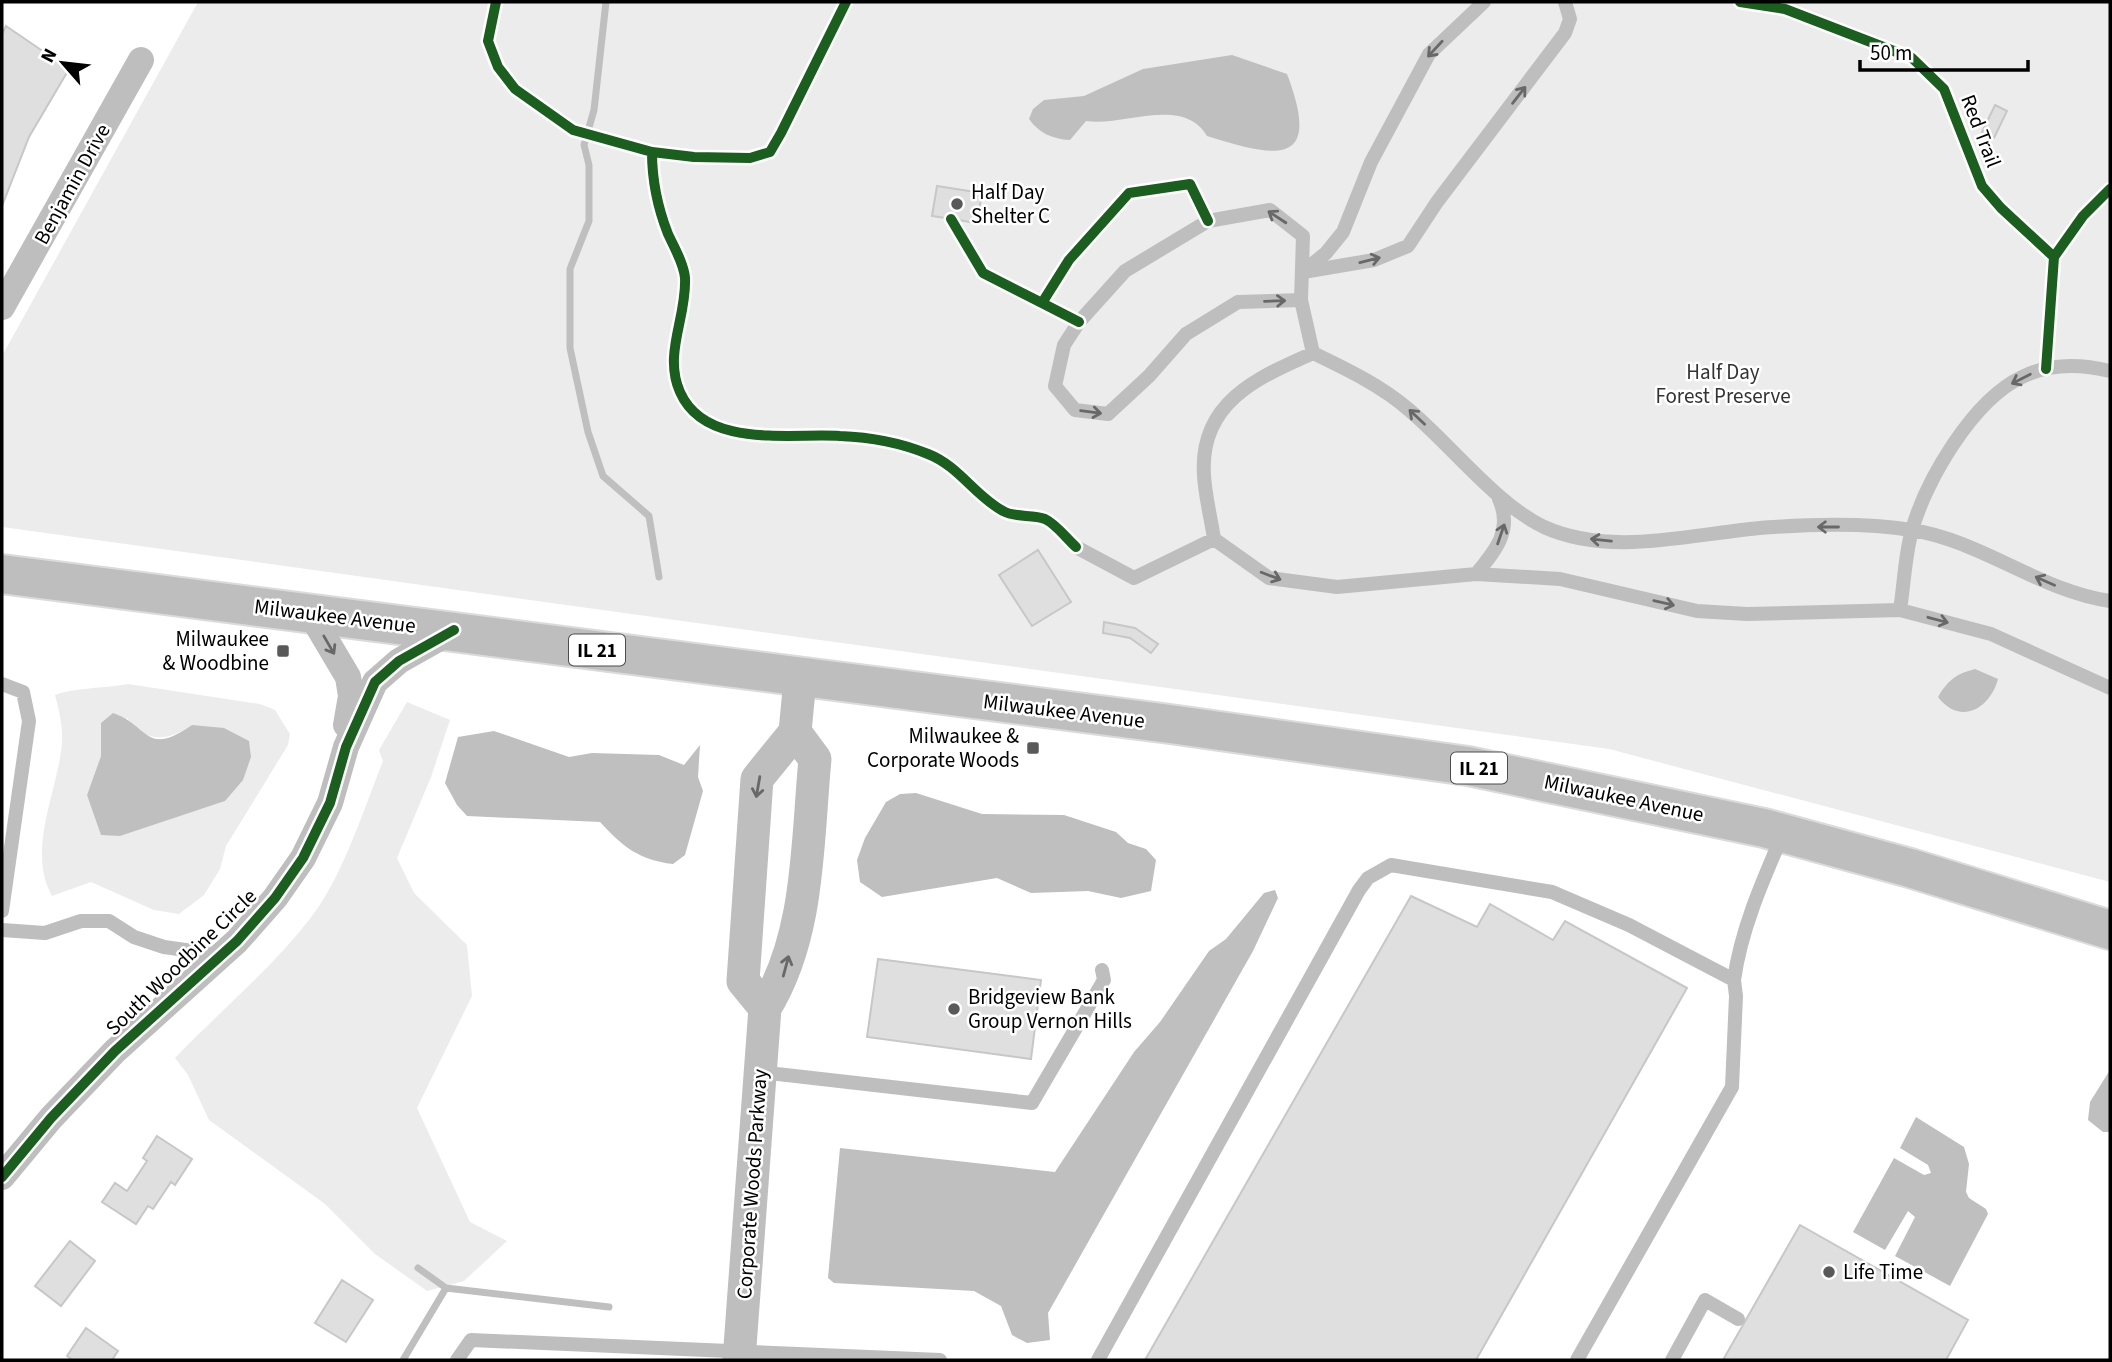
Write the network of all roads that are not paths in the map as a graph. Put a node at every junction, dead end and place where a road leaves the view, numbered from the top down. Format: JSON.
{"nodes":[{"id":1,"x":1484,"y":2,"type":"edge"},
{"id":2,"x":1565,"y":2,"type":"edge"},
{"id":3,"x":141,"y":60,"type":"dead end"},
{"id":4,"x":1303,"y":272,"type":"junction"},
{"id":5,"x":1301,"y":300,"type":"junction"},
{"id":6,"x":2,"y":307,"type":"edge"},
{"id":7,"x":1313,"y":352,"type":"junction"},
{"id":8,"x":2110,"y":371,"type":"edge"},
{"id":9,"x":1494,"y":489,"type":"junction"},
{"id":10,"x":1912,"y":530,"type":"junction"},
{"id":11,"x":1214,"y":538,"type":"junction"},
{"id":12,"x":1076,"y":547,"type":"dead end"},
{"id":13,"x":2,"y":574,"type":"edge"},
{"id":14,"x":1476,"y":574,"type":"junction"},
{"id":15,"x":2110,"y":601,"type":"edge"},
{"id":16,"x":1900,"y":610,"type":"junction"},
{"id":17,"x":310,"y":613,"type":"junction"},
{"id":18,"x":454,"y":630,"type":"junction"},
{"id":19,"x":800,"y":678,"type":"junction"},
{"id":20,"x":2,"y":684,"type":"edge"},
{"id":21,"x":2110,"y":688,"type":"edge"},
{"id":22,"x":794,"y":732,"type":"junction"},
{"id":23,"x":346,"y":747,"type":"junction"},
{"id":24,"x":1783,"y":834,"type":"junction"},
{"id":25,"x":2,"y":911,"type":"edge"},
{"id":26,"x":2,"y":930,"type":"edge"},
{"id":27,"x":2110,"y":930,"type":"edge"},
{"id":28,"x":221,"y":955,"type":"junction"},
{"id":29,"x":1102,"y":970,"type":"dead end"},
{"id":30,"x":1734,"y":980,"type":"junction"},
{"id":31,"x":765,"y":1008,"type":"junction"},
{"id":32,"x":760,"y":1072,"type":"junction"},
{"id":33,"x":2,"y":1177,"type":"edge"},
{"id":34,"x":1738,"y":1319,"type":"dead end"},
{"id":35,"x":740,"y":1356,"type":"edge"},
{"id":36,"x":457,"y":1360,"type":"edge"},
{"id":37,"x":940,"y":1360,"type":"edge"},
{"id":38,"x":1098,"y":1360,"type":"edge"},
{"id":39,"x":1577,"y":1360,"type":"edge"},
{"id":40,"x":1672,"y":1360,"type":"edge"}],
"edges":[{"from":1,"to":4,"type":"lane","one_way":true},
{"from":4,"to":2,"type":"lane","one_way":true},
{"from":3,"to":6,"type":"street","name":"Benjamin Drive"},
{"from":4,"to":5,"type":"lane"},
{"from":4,"to":5,"type":"lane","one_way":true},
{"from":5,"to":7,"type":"lane"},
{"from":9,"to":7,"type":"lane","one_way":true},
{"from":7,"to":11,"type":"lane"},
{"from":8,"to":10,"type":"lane","one_way":true},
{"from":10,"to":9,"type":"lane","one_way":true},
{"from":14,"to":9,"type":"lane","one_way":true},
{"from":15,"to":10,"type":"lane","one_way":true},
{"from":10,"to":16,"type":"lane"},
{"from":11,"to":12,"type":"lane"},
{"from":11,"to":14,"type":"lane","one_way":true},
{"from":13,"to":17,"type":"main road","name":"Milwaukee Avenue","number":"IL 21"},
{"from":14,"to":16,"type":"lane","one_way":true},
{"from":16,"to":21,"type":"lane","one_way":true},
{"from":17,"to":18,"type":"main road","name":"Milwaukee Avenue","number":"IL 21"},
{"from":17,"to":23,"type":"street","name":"South Woodbine Circle","one_way":true},
{"from":18,"to":19,"type":"main road","name":"Milwaukee Avenue","number":"IL 21"},
{"from":18,"to":23,"type":"street","name":"South Woodbine Circle"},
{"from":19,"to":22,"type":"street"},
{"from":19,"to":24,"type":"main road","name":"Milwaukee Avenue","number":"IL 21"},
{"from":20,"to":25,"type":"lane"},
{"from":31,"to":22,"type":"street","name":"Corporate Woods Parkway","one_way":true},
{"from":22,"to":31,"type":"street","one_way":true},
{"from":23,"to":28,"type":"street","name":"South Woodbine Circle"},
{"from":24,"to":27,"type":"main road","name":"Milwaukee Avenue","number":"IL 21"},
{"from":24,"to":30,"type":"lane"},
{"from":26,"to":28,"type":"lane"},
{"from":28,"to":33,"type":"street","name":"South Woodbine Circle"},
{"from":29,"to":32,"type":"lane"},
{"from":30,"to":38,"type":"lane"},
{"from":30,"to":39,"type":"lane"},
{"from":31,"to":32,"type":"street","name":"Corporate Woods Parkway"},
{"from":32,"to":35,"type":"street","name":"Corporate Woods Parkway"},
{"from":34,"to":40,"type":"lane"},
{"from":35,"to":36,"type":"lane"},
{"from":35,"to":37,"type":"lane"}]}
